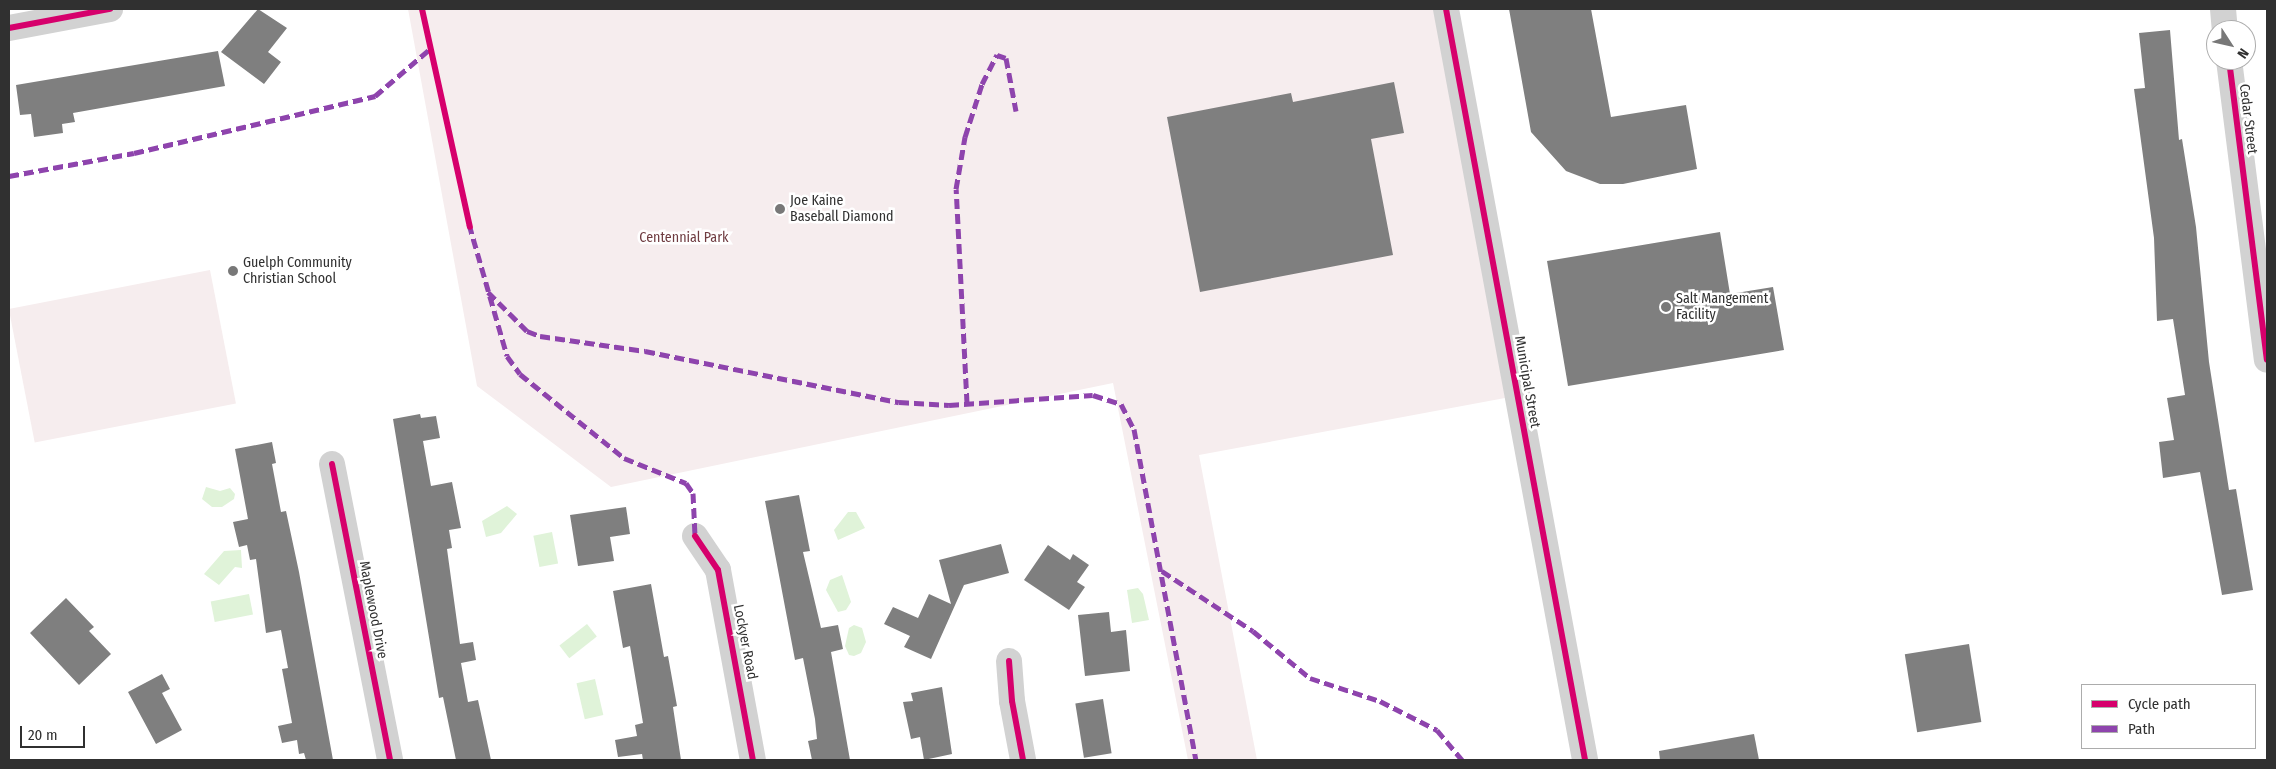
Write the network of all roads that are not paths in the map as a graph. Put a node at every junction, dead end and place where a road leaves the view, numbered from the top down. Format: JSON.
{"nodes":[{"id":1,"x":110,"y":9,"type":"edge"},
{"id":2,"x":1446,"y":9,"type":"edge"},
{"id":3,"x":9,"y":28,"type":"edge"},
{"id":4,"x":2229,"y":70,"type":"edge"},
{"id":5,"x":2267,"y":360,"type":"edge"},
{"id":6,"x":332,"y":464,"type":"dead end"},
{"id":7,"x":695,"y":536,"type":"dead end"},
{"id":8,"x":1009,"y":661,"type":"dead end"},
{"id":9,"x":390,"y":760,"type":"edge"},
{"id":10,"x":753,"y":760,"type":"edge"},
{"id":11,"x":1023,"y":760,"type":"edge"},
{"id":12,"x":1585,"y":760,"type":"edge"}],
"edges":[{"from":1,"to":3,"type":"street"},
{"from":2,"to":12,"type":"street","name":"Municipal Street"},
{"from":4,"to":5,"type":"street","name":"Cedar Street"},
{"from":6,"to":9,"type":"street","name":"Maplewood Drive"},
{"from":7,"to":10,"type":"street","name":"Lockyer Road"},
{"from":8,"to":11,"type":"street"}]}
